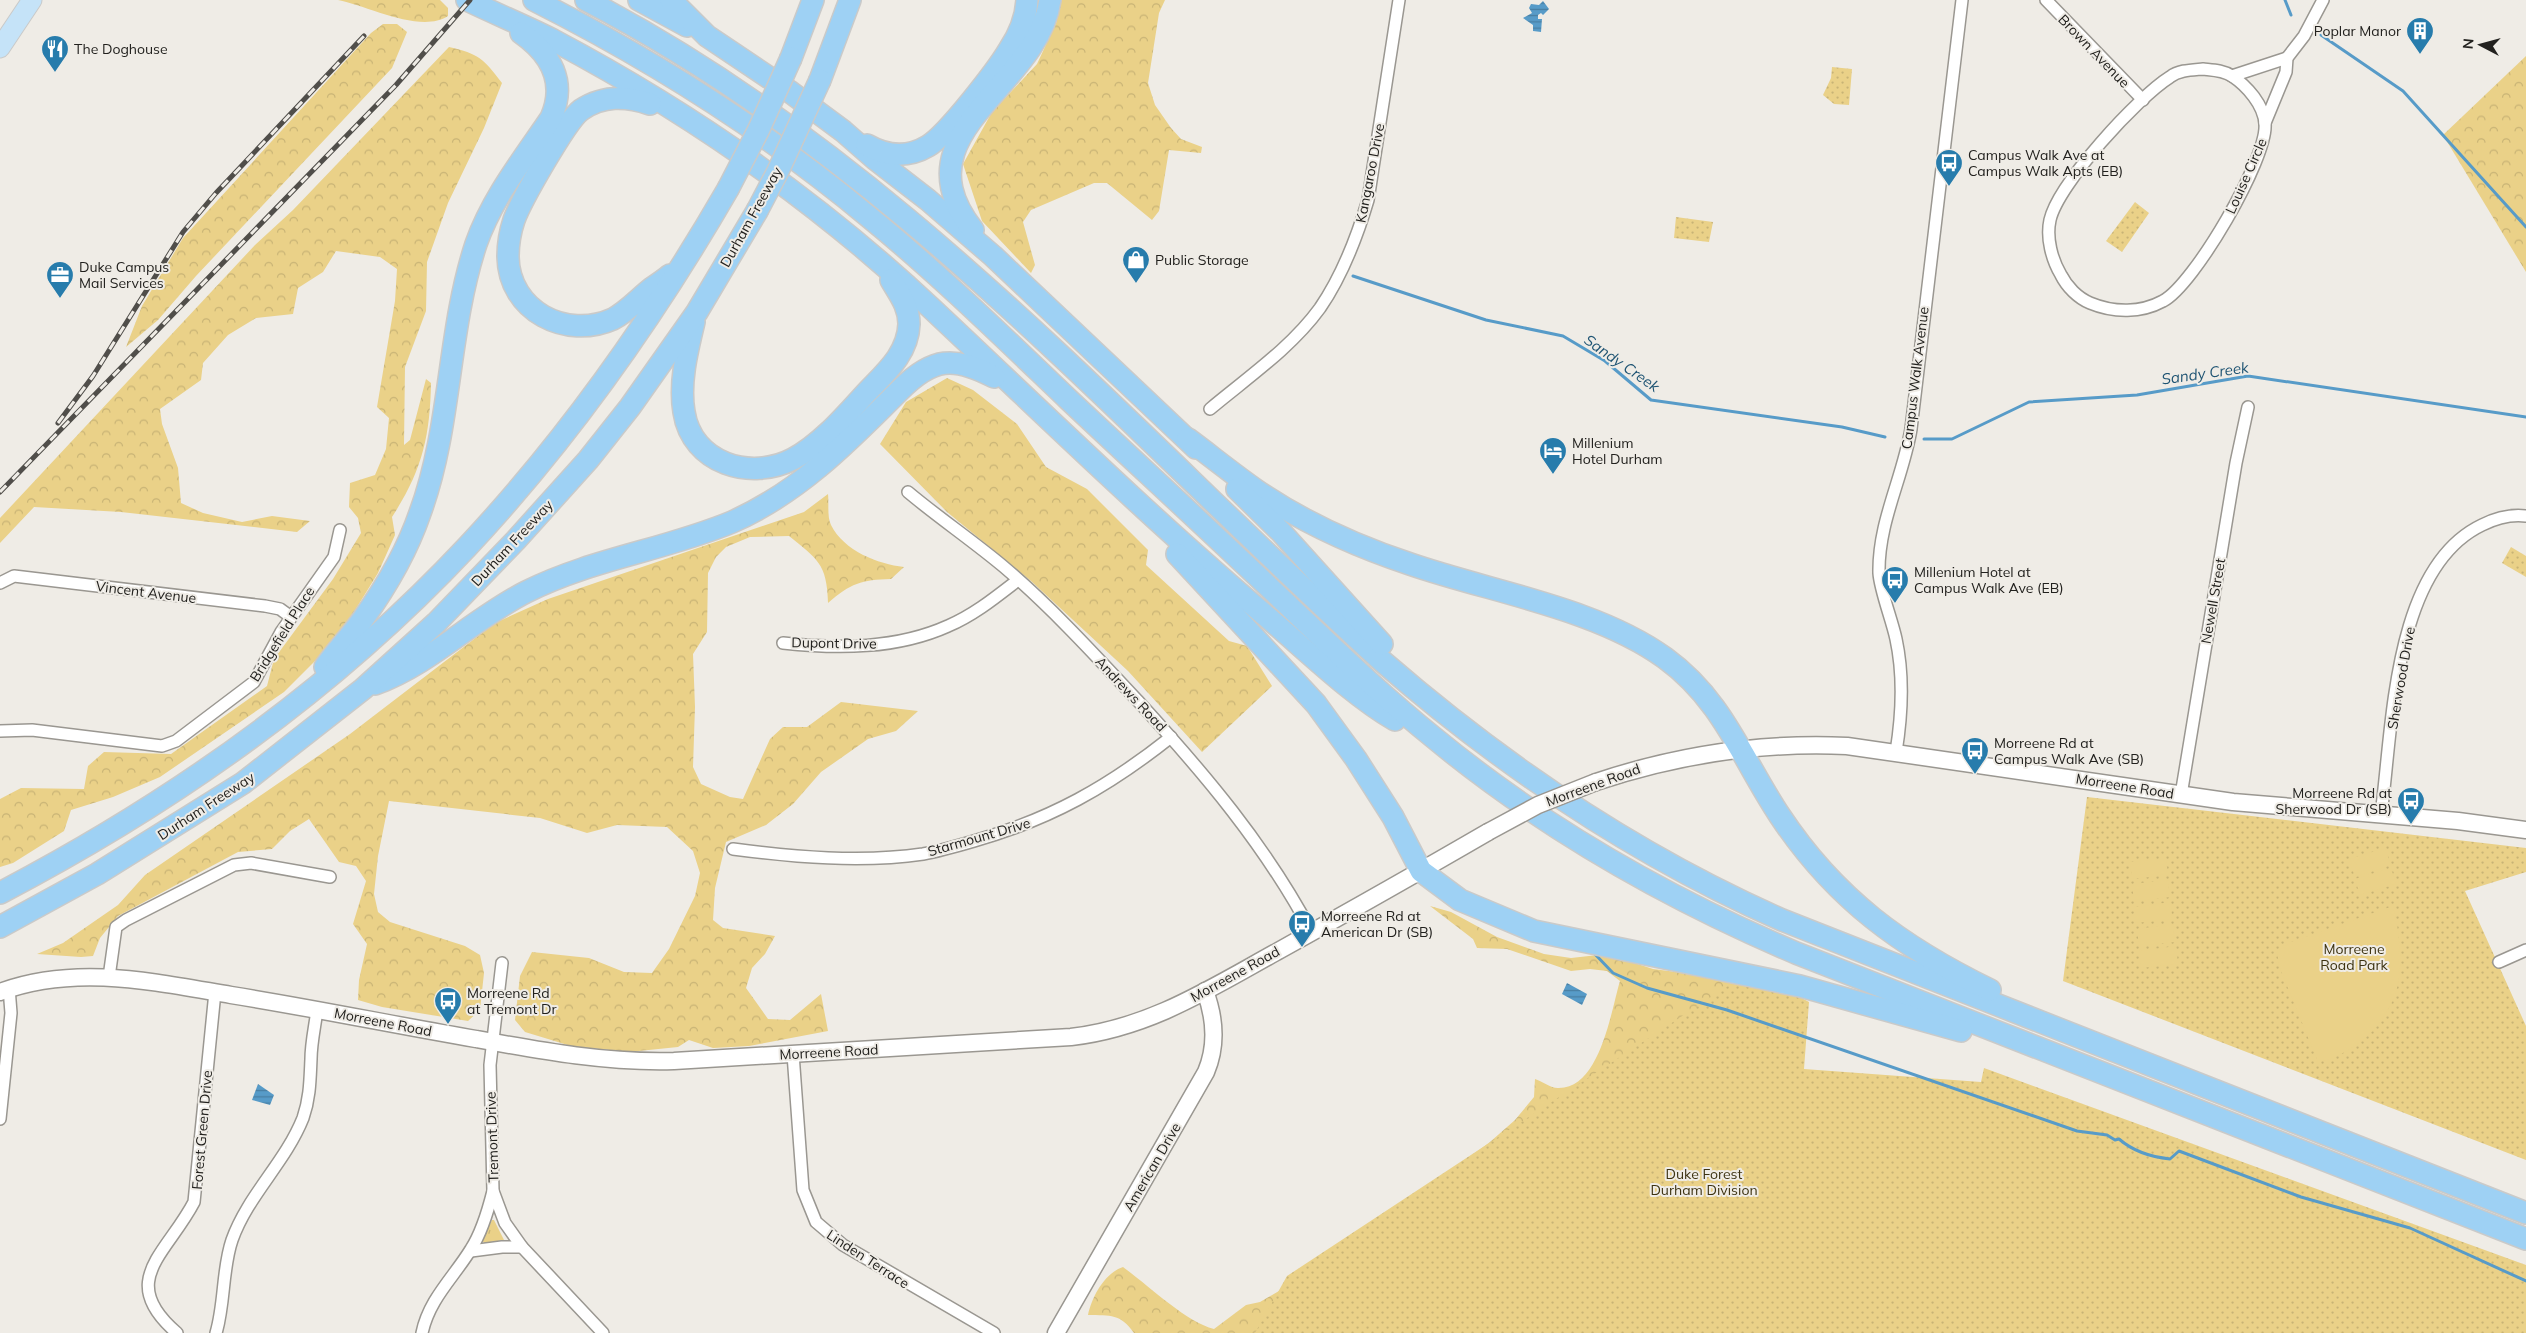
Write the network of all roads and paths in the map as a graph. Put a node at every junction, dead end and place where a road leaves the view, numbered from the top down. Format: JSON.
{"nodes":[{"id":1,"x":32,"y":0,"type":"edge"},
{"id":2,"x":534,"y":0,"type":"edge"},
{"id":3,"x":586,"y":0,"type":"edge"},
{"id":4,"x":640,"y":0,"type":"edge"},
{"id":5,"x":671,"y":0,"type":"edge"},
{"id":6,"x":803,"y":0,"type":"edge"},
{"id":7,"x":813,"y":0,"type":"edge"},
{"id":8,"x":850,"y":0,"type":"edge"},
{"id":9,"x":861,"y":0,"type":"edge"},
{"id":10,"x":1027,"y":0,"type":"edge"},
{"id":11,"x":1050,"y":0,"type":"edge"},
{"id":12,"x":1399,"y":0,"type":"edge"},
{"id":13,"x":1962,"y":0,"type":"edge"},
{"id":14,"x":2046,"y":0,"type":"edge"},
{"id":15,"x":2323,"y":0,"type":"edge"},
{"id":16,"x":475,"y":3,"type":"edge"},
{"id":17,"x":802,"y":29,"type":"junction"},
{"id":18,"x":707,"y":36,"type":"junction"},
{"id":19,"x":838,"y":36,"type":"junction"},
{"id":20,"x":0,"y":48,"type":"edge"},
{"id":21,"x":2287,"y":58,"type":"junction"},
{"id":22,"x":2232,"y":76,"type":"junction"},
{"id":23,"x":2143,"y":100,"type":"junction"},
{"id":24,"x":681,"y":115,"type":"junction"},
{"id":25,"x":2265,"y":123,"type":"junction"},
{"id":26,"x":843,"y":131,"type":"junction"},
{"id":27,"x":993,"y":256,"type":"junction"},
{"id":28,"x":880,"y":263,"type":"junction"},
{"id":29,"x":684,"y":264,"type":"junction"},
{"id":30,"x":697,"y":312,"type":"junction"},
{"id":31,"x":1017,"y":389,"type":"junction"},
{"id":32,"x":2248,"y":407,"type":"dead end"},
{"id":33,"x":1210,"y":409,"type":"dead end"},
{"id":34,"x":1188,"y":439,"type":"junction"},
{"id":35,"x":908,"y":492,"type":"dead end"},
{"id":36,"x":1128,"y":494,"type":"junction"},
{"id":37,"x":2526,"y":516,"type":"edge"},
{"id":38,"x":340,"y":530,"type":"dead end"},
{"id":39,"x":1018,"y":580,"type":"junction"},
{"id":40,"x":0,"y":583,"type":"edge"},
{"id":41,"x":290,"y":617,"type":"junction"},
{"id":42,"x":784,"y":643,"type":"dead end"},
{"id":43,"x":363,"y":689,"type":"junction"},
{"id":44,"x":297,"y":702,"type":"junction"},
{"id":45,"x":1436,"y":708,"type":"junction"},
{"id":46,"x":0,"y":731,"type":"edge"},
{"id":47,"x":1171,"y":737,"type":"junction"},
{"id":48,"x":1448,"y":749,"type":"junction"},
{"id":49,"x":1742,"y":750,"type":"junction"},
{"id":50,"x":1896,"y":752,"type":"junction"},
{"id":51,"x":2181,"y":795,"type":"junction"},
{"id":52,"x":2381,"y":814,"type":"junction"},
{"id":53,"x":2526,"y":830,"type":"edge"},
{"id":54,"x":733,"y":849,"type":"dead end"},
{"id":55,"x":1421,"y":871,"type":"junction"},
{"id":56,"x":330,"y":877,"type":"dead end"},
{"id":57,"x":0,"y":893,"type":"edge"},
{"id":58,"x":0,"y":927,"type":"edge"},
{"id":59,"x":1312,"y":933,"type":"junction"},
{"id":60,"x":2526,"y":950,"type":"edge"},
{"id":61,"x":2500,"y":962,"type":"dead end"},
{"id":62,"x":502,"y":963,"type":"dead end"},
{"id":63,"x":109,"y":977,"type":"junction"},
{"id":64,"x":5,"y":990,"type":"edge"},
{"id":65,"x":1206,"y":991,"type":"junction"},
{"id":66,"x":215,"y":992,"type":"junction"},
{"id":67,"x":317,"y":1010,"type":"junction"},
{"id":68,"x":491,"y":1042,"type":"junction"},
{"id":69,"x":2118,"y":1053,"type":"junction"},
{"id":70,"x":794,"y":1054,"type":"junction"},
{"id":71,"x":2062,"y":1058,"type":"junction"},
{"id":72,"x":0,"y":1119,"type":"edge"},
{"id":73,"x":493,"y":1191,"type":"junction"},
{"id":74,"x":2526,"y":1213,"type":"edge"},
{"id":75,"x":2526,"y":1239,"type":"edge"},
{"id":76,"x":522,"y":1247,"type":"junction"},
{"id":77,"x":471,"y":1250,"type":"junction"},
{"id":78,"x":177,"y":1333,"type":"edge"},
{"id":79,"x":216,"y":1333,"type":"edge"},
{"id":80,"x":422,"y":1333,"type":"edge"},
{"id":81,"x":603,"y":1333,"type":"edge"},
{"id":82,"x":994,"y":1333,"type":"edge"},
{"id":83,"x":1056,"y":1333,"type":"edge"}],
"edges":[{"from":1,"to":20,"type":"main road"},
{"from":2,"to":48,"type":"highway"},
{"from":3,"to":45,"type":"highway"},
{"from":4,"to":18,"type":"highway"},
{"from":5,"to":18,"type":"highway"},
{"from":6,"to":17,"type":"highway"},
{"from":7,"to":17,"type":"highway"},
{"from":8,"to":19,"type":"highway","name":"Durham Freeway"},
{"from":9,"to":19,"type":"highway"},
{"from":10,"to":26,"type":"highway"},
{"from":11,"to":27,"type":"highway"},
{"from":12,"to":33,"type":"street","name":"Kangaroo Drive"},
{"from":13,"to":50,"type":"street","name":"Campus Walk Avenue"},
{"from":14,"to":23,"type":"street","name":"Brown Avenue"},
{"from":15,"to":21,"type":"street"},
{"from":16,"to":24,"type":"highway"},
{"from":16,"to":44,"type":"highway"},
{"from":17,"to":29,"type":"highway","bridge":true},
{"from":18,"to":26,"type":"highway"},
{"from":19,"to":30,"type":"highway","name":"Durham Freeway","bridge":true},
{"from":21,"to":22,"type":"street"},
{"from":21,"to":25,"type":"street"},
{"from":22,"to":23,"type":"street","name":"Louise Circle"},
{"from":22,"to":25,"type":"street","name":"Louise Circle"},
{"from":23,"to":25,"type":"street","name":"Louise Circle"},
{"from":24,"to":28,"type":"highway"},
{"from":24,"to":29,"type":"highway"},
{"from":26,"to":27,"type":"highway"},
{"from":27,"to":34,"type":"highway"},
{"from":28,"to":30,"type":"highway"},
{"from":28,"to":31,"type":"highway"},
{"from":29,"to":44,"type":"highway"},
{"from":30,"to":43,"type":"highway","name":"Durham Freeway"},
{"from":31,"to":36,"type":"highway"},
{"from":31,"to":43,"type":"highway"},
{"from":32,"to":51,"type":"street","name":"Newell Street"},
{"from":34,"to":45,"type":"highway"},
{"from":34,"to":49,"type":"highway"},
{"from":35,"to":39,"type":"street","name":"Andrews Road"},
{"from":36,"to":48,"type":"highway"},
{"from":36,"to":55,"type":"highway"},
{"from":37,"to":52,"type":"street","name":"Sherwood Drive"},
{"from":38,"to":41,"type":"street","name":"Bridgefield Place"},
{"from":39,"to":42,"type":"street","name":"Dupont Drive"},
{"from":39,"to":47,"type":"street","name":"Andrews Road"},
{"from":40,"to":41,"type":"street","name":"Vincent Avenue"},
{"from":41,"to":46,"type":"street","name":"Bridgefield Place"},
{"from":43,"to":58,"type":"highway","name":"Durham Freeway"},
{"from":44,"to":57,"type":"highway"},
{"from":45,"to":69,"type":"highway"},
{"from":47,"to":54,"type":"street","name":"Starmount Drive"},
{"from":47,"to":59,"type":"street","name":"Andrews Road"},
{"from":48,"to":71,"type":"highway"},
{"from":49,"to":50,"type":"street","name":"Morreene Road"},
{"from":49,"to":55,"type":"street","name":"Morreene Road","bridge":true},
{"from":49,"to":69,"type":"highway"},
{"from":50,"to":51,"type":"street","name":"Morreene Road"},
{"from":51,"to":52,"type":"street","name":"Morreene Road"},
{"from":52,"to":53,"type":"street","name":"Morreene Road"},
{"from":55,"to":59,"type":"street","name":"Morreene Road"},
{"from":55,"to":71,"type":"highway"},
{"from":56,"to":63,"type":"street"},
{"from":59,"to":65,"type":"street","name":"Morreene Road"},
{"from":60,"to":61,"type":"street"},
{"from":62,"to":68,"type":"street","name":"Tremont Drive"},
{"from":63,"to":64,"type":"street","name":"Morreene Road"},
{"from":63,"to":66,"type":"street","name":"Morreene Road"},
{"from":64,"to":72,"type":"street"},
{"from":65,"to":70,"type":"street","name":"Morreene Road"},
{"from":65,"to":83,"type":"street","name":"American Drive"},
{"from":66,"to":67,"type":"street","name":"Morreene Road"},
{"from":66,"to":78,"type":"street","name":"Forest Green Drive"},
{"from":67,"to":68,"type":"street","name":"Morreene Road"},
{"from":67,"to":79,"type":"street"},
{"from":68,"to":70,"type":"street","name":"Morreene Road"},
{"from":68,"to":73,"type":"street","name":"Tremont Drive"},
{"from":69,"to":74,"type":"highway"},
{"from":70,"to":82,"type":"street","name":"Linden Terrace"},
{"from":71,"to":75,"type":"highway"},
{"from":73,"to":76,"type":"street","name":"Tremont Drive"},
{"from":73,"to":77,"type":"street"},
{"from":76,"to":77,"type":"street"},
{"from":76,"to":81,"type":"street","name":"Tremont Drive"},
{"from":77,"to":80,"type":"street"}]}
